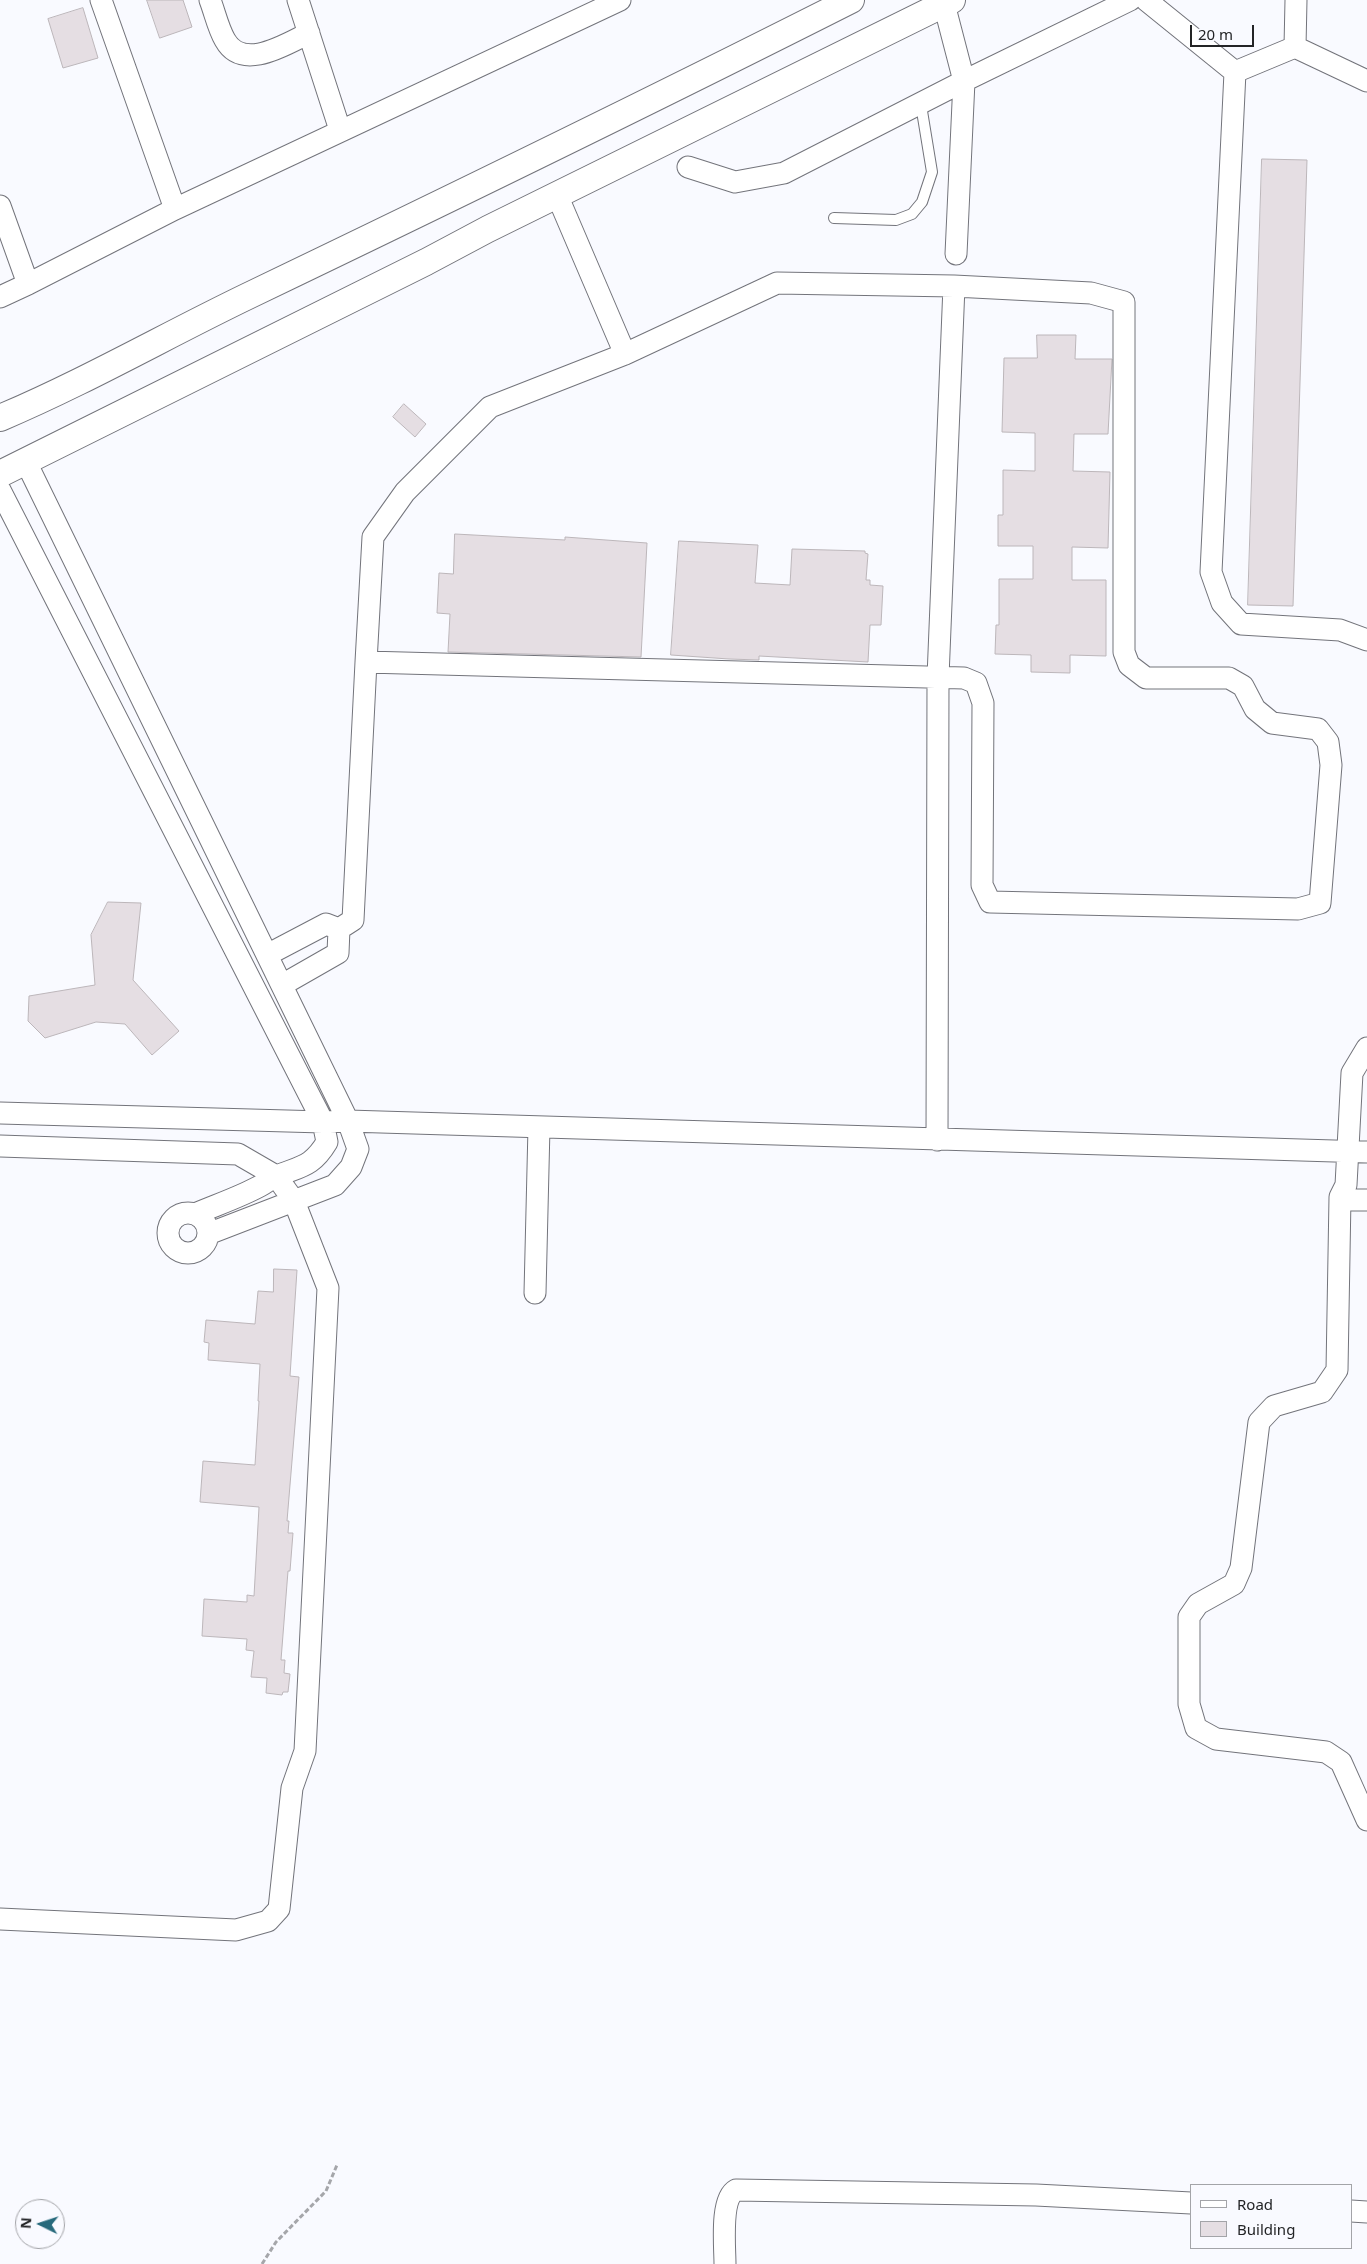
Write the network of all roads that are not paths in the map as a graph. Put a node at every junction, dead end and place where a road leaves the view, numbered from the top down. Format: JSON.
{"nodes":[{"id":1,"x":102,"y":0,"type":"edge"},
{"id":2,"x":210,"y":0,"type":"edge"},
{"id":3,"x":298,"y":0,"type":"edge"},
{"id":4,"x":620,"y":0,"type":"edge"},
{"id":5,"x":851,"y":0,"type":"edge"},
{"id":6,"x":1130,"y":0,"type":"edge"},
{"id":7,"x":1146,"y":0,"type":"edge"},
{"id":8,"x":1296,"y":0,"type":"edge"},
{"id":9,"x":948,"y":2,"type":"edge"},
{"id":10,"x":820,"y":7,"type":"edge"},
{"id":11,"x":309,"y":33,"type":"junction"},
{"id":12,"x":1295,"y":47,"type":"junction"},
{"id":13,"x":1235,"y":72,"type":"junction"},
{"id":14,"x":964,"y":81,"type":"junction"},
{"id":15,"x":1367,"y":81,"type":"edge"},
{"id":16,"x":921,"y":104,"type":"junction"},
{"id":17,"x":340,"y":130,"type":"junction"},
{"id":18,"x":688,"y":167,"type":"dead end"},
{"id":19,"x":557,"y":195,"type":"junction"},
{"id":20,"x":0,"y":206,"type":"edge"},
{"id":21,"x":175,"y":208,"type":"junction"},
{"id":22,"x":834,"y":218,"type":"dead end"},
{"id":23,"x":956,"y":254,"type":"dead end"},
{"id":24,"x":28,"y":284,"type":"junction"},
{"id":25,"x":954,"y":286,"type":"junction"},
{"id":26,"x":0,"y":297,"type":"edge"},
{"id":27,"x":625,"y":354,"type":"junction"},
{"id":28,"x":0,"y":418,"type":"edge"},
{"id":29,"x":26,"y":462,"type":"junction"},
{"id":30,"x":0,"y":474,"type":"edge"},
{"id":31,"x":0,"y":490,"type":"edge"},
{"id":32,"x":1367,"y":640,"type":"edge"},
{"id":33,"x":366,"y":662,"type":"junction"},
{"id":34,"x":938,"y":677,"type":"junction"},
{"id":35,"x":339,"y":929,"type":"junction"},
{"id":36,"x":267,"y":955,"type":"junction"},
{"id":37,"x":282,"y":985,"type":"junction"},
{"id":38,"x":1367,"y":1048,"type":"edge"},
{"id":39,"x":0,"y":1114,"type":"edge"},
{"id":40,"x":348,"y":1121,"type":"junction"},
{"id":41,"x":323,"y":1122,"type":"junction"},
{"id":42,"x":539,"y":1127,"type":"junction"},
{"id":43,"x":937,"y":1140,"type":"junction"},
{"id":44,"x":0,"y":1146,"type":"edge"},
{"id":45,"x":1350,"y":1152,"type":"edge"},
{"id":46,"x":276,"y":1176,"type":"junction"},
{"id":47,"x":1340,"y":1198,"type":"junction"},
{"id":48,"x":1367,"y":1200,"type":"edge"},
{"id":49,"x":294,"y":1201,"type":"junction"},
{"id":50,"x":195,"y":1214,"type":"junction"},
{"id":51,"x":208,"y":1234,"type":"junction"},
{"id":52,"x":535,"y":1293,"type":"dead end"},
{"id":53,"x":1367,"y":1820,"type":"edge"},
{"id":54,"x":0,"y":1919,"type":"edge"},
{"id":55,"x":1190,"y":2202,"type":"edge"},
{"id":56,"x":1352,"y":2211,"type":"edge"},
{"id":57,"x":1367,"y":2212,"type":"edge"},
{"id":58,"x":725,"y":2264,"type":"edge"}],
"edges":[{"from":1,"to":21,"type":"street"},
{"from":2,"to":11,"type":"street"},
{"from":3,"to":11,"type":"street"},
{"from":4,"to":17,"type":"street"},
{"from":5,"to":10,"type":"street"},
{"from":6,"to":14,"type":"street"},
{"from":7,"to":13,"type":"street"},
{"from":8,"to":12,"type":"street"},
{"from":9,"to":14,"type":"street"},
{"from":9,"to":19,"type":"street"},
{"from":10,"to":28,"type":"street"},
{"from":11,"to":17,"type":"street"},
{"from":12,"to":13,"type":"street"},
{"from":12,"to":15,"type":"street"},
{"from":13,"to":32,"type":"street"},
{"from":14,"to":16,"type":"street"},
{"from":14,"to":23,"type":"street"},
{"from":16,"to":18,"type":"street"},
{"from":16,"to":22,"type":"lane"},
{"from":17,"to":21,"type":"street"},
{"from":19,"to":27,"type":"street"},
{"from":19,"to":29,"type":"street"},
{"from":20,"to":24,"type":"street"},
{"from":21,"to":24,"type":"street"},
{"from":24,"to":26,"type":"street"},
{"from":25,"to":27,"type":"street"},
{"from":25,"to":34,"type":"street"},
{"from":25,"to":34,"type":"street"},
{"from":27,"to":33,"type":"street"},
{"from":29,"to":30,"type":"street"},
{"from":29,"to":36,"type":"street"},
{"from":31,"to":41,"type":"street"},
{"from":33,"to":34,"type":"street"},
{"from":33,"to":35,"type":"street"},
{"from":34,"to":43,"type":"street"},
{"from":35,"to":36,"type":"street"},
{"from":35,"to":37,"type":"street"},
{"from":36,"to":37,"type":"street"},
{"from":37,"to":40,"type":"street"},
{"from":38,"to":45,"type":"street"},
{"from":39,"to":41,"type":"street"},
{"from":40,"to":41,"type":"street"},
{"from":40,"to":42,"type":"street"},
{"from":40,"to":49,"type":"street"},
{"from":41,"to":46,"type":"street"},
{"from":42,"to":43,"type":"street"},
{"from":42,"to":52,"type":"street"},
{"from":43,"to":45,"type":"street"},
{"from":44,"to":46,"type":"street"},
{"from":45,"to":47,"type":"street"},
{"from":46,"to":49,"type":"street"},
{"from":46,"to":50,"type":"street"},
{"from":47,"to":48,"type":"street"},
{"from":47,"to":53,"type":"street"},
{"from":49,"to":51,"type":"street"},
{"from":49,"to":54,"type":"street"},
{"from":50,"to":51,"type":"street"},
{"from":50,"to":51,"type":"street"},
{"from":55,"to":58,"type":"street"},
{"from":56,"to":57,"type":"street"}]}
